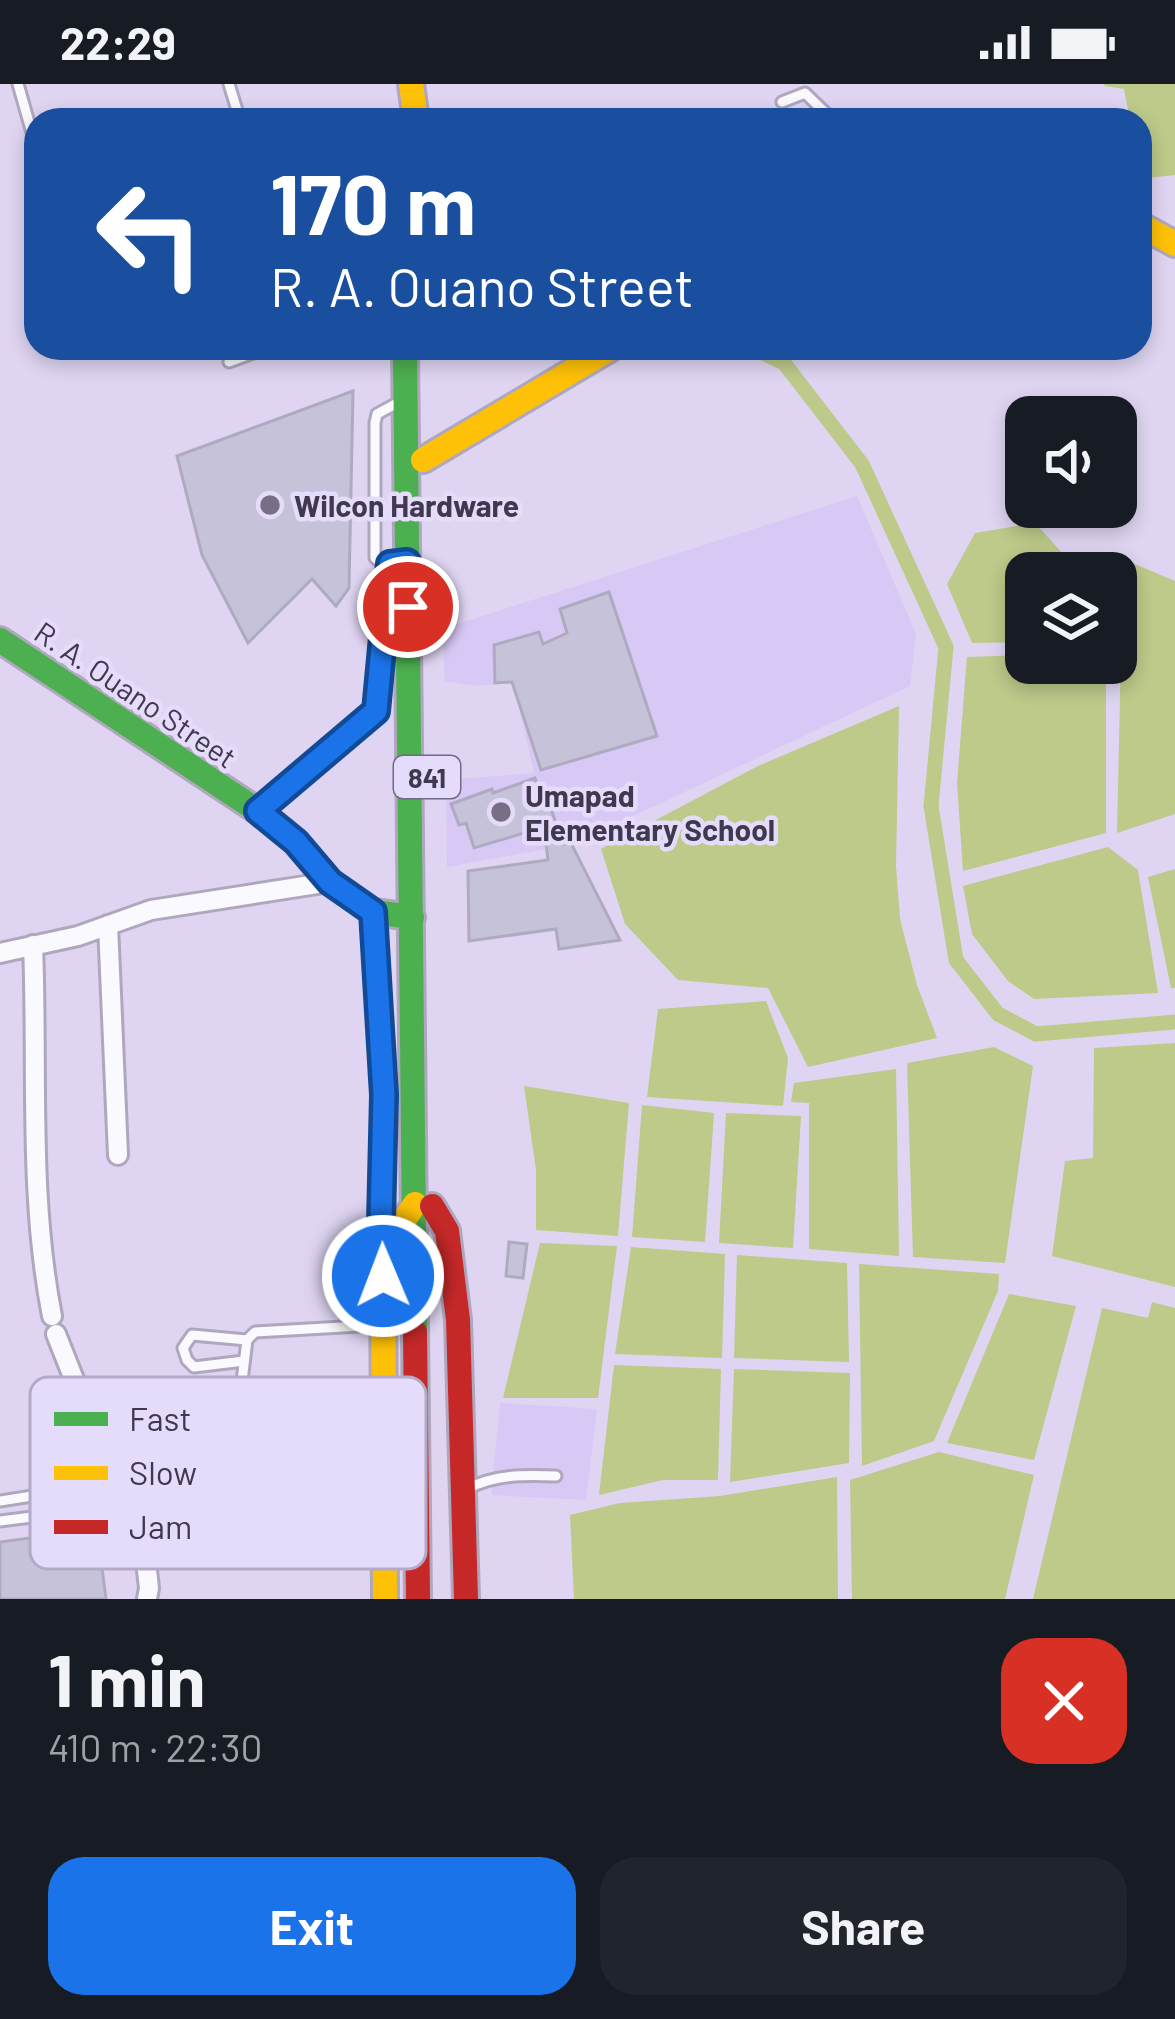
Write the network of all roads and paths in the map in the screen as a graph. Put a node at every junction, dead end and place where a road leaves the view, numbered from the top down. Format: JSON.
{"nodes":[{"id":1,"x":782,"y":102,"type":"dead end"},
{"id":2,"x":821,"y":108,"type":"edge"},
{"id":3,"x":234,"y":360,"type":"edge"},
{"id":4,"x":404,"y":360,"type":"edge"},
{"id":5,"x":422,"y":360,"type":"edge"},
{"id":6,"x":591,"y":360,"type":"edge"},
{"id":7,"x":229,"y":362,"type":"dead end"},
{"id":8,"x":423,"y":460,"type":"junction"},
{"id":9,"x":399,"y":563,"type":"junction"},
{"id":10,"x":0,"y":640,"type":"edge"},
{"id":11,"x":258,"y":811,"type":"junction"},
{"id":12,"x":330,"y":882,"type":"junction"},
{"id":13,"x":373,"y":912,"type":"junction"},
{"id":14,"x":412,"y":917,"type":"junction"},
{"id":15,"x":108,"y":925,"type":"junction"},
{"id":16,"x":33,"y":945,"type":"junction"},
{"id":17,"x":0,"y":952,"type":"edge"},
{"id":18,"x":118,"y":1155,"type":"dead end"},
{"id":19,"x":424,"y":1205,"type":"junction"},
{"id":20,"x":383,"y":1276,"type":"junction"},
{"id":21,"x":383,"y":1325,"type":"junction"},
{"id":22,"x":247,"y":1340,"type":"junction"},
{"id":23,"x":244,"y":1361,"type":"junction"},
{"id":24,"x":74,"y":1377,"type":"edge"},
{"id":25,"x":242,"y":1377,"type":"edge"},
{"id":26,"x":383,"y":1377,"type":"edge"},
{"id":27,"x":421,"y":1377,"type":"edge"},
{"id":28,"x":556,"y":1475,"type":"dead end"},
{"id":29,"x":462,"y":1491,"type":"junction"},
{"id":30,"x":30,"y":1496,"type":"edge"},
{"id":31,"x":0,"y":1501,"type":"edge"},
{"id":32,"x":30,"y":1517,"type":"edge"},
{"id":33,"x":0,"y":1521,"type":"edge"},
{"id":34,"x":146,"y":1569,"type":"edge"},
{"id":35,"x":385,"y":1569,"type":"edge"},
{"id":36,"x":418,"y":1569,"type":"edge"},
{"id":37,"x":147,"y":1599,"type":"edge"},
{"id":38,"x":385,"y":1599,"type":"edge"},
{"id":39,"x":418,"y":1599,"type":"edge"},
{"id":40,"x":435,"y":1599,"type":"edge"},
{"id":41,"x":466,"y":1599,"type":"edge"}],
"edges":[{"from":1,"to":2,"type":"lane"},
{"from":3,"to":7,"type":"lane"},
{"from":4,"to":9,"type":"main road","number":"841"},
{"from":5,"to":8,"type":"main road","number":"841"},
{"from":6,"to":8,"type":"main road"},
{"from":8,"to":19,"type":"main road","number":"841"},
{"from":9,"to":11,"type":"lane"},
{"from":9,"to":14,"type":"main road","number":"841"},
{"from":10,"to":11,"type":"main road","name":"R. A. Ouano Street"},
{"from":11,"to":12,"type":"main road","name":"R. A. Ouano Street"},
{"from":12,"to":13,"type":"main road","name":"R. A. Ouano Street"},
{"from":12,"to":15,"type":"street"},
{"from":13,"to":14,"type":"main road","name":"R. A. Ouano Street"},
{"from":13,"to":20,"type":"lane"},
{"from":14,"to":19,"type":"main road","number":"841"},
{"from":15,"to":16,"type":"street"},
{"from":15,"to":18,"type":"street"},
{"from":16,"to":17,"type":"street"},
{"from":16,"to":24,"type":"street"},
{"from":19,"to":20,"type":"main road"},
{"from":19,"to":27,"type":"main road","number":"841"},
{"from":19,"to":29,"type":"main road"},
{"from":19,"to":40,"type":"main road","number":"841"},
{"from":20,"to":21,"type":"main road"},
{"from":21,"to":22,"type":"lane"},
{"from":21,"to":26,"type":"main road"},
{"from":22,"to":23,"type":"lane"},
{"from":22,"to":23,"type":"lane"},
{"from":23,"to":25,"type":"lane"},
{"from":28,"to":29,"type":"lane"},
{"from":29,"to":41,"type":"main road"},
{"from":30,"to":31,"type":"lane"},
{"from":32,"to":33,"type":"lane"},
{"from":34,"to":37,"type":"street"},
{"from":35,"to":38,"type":"main road"},
{"from":36,"to":39,"type":"main road","number":"841"}]}
